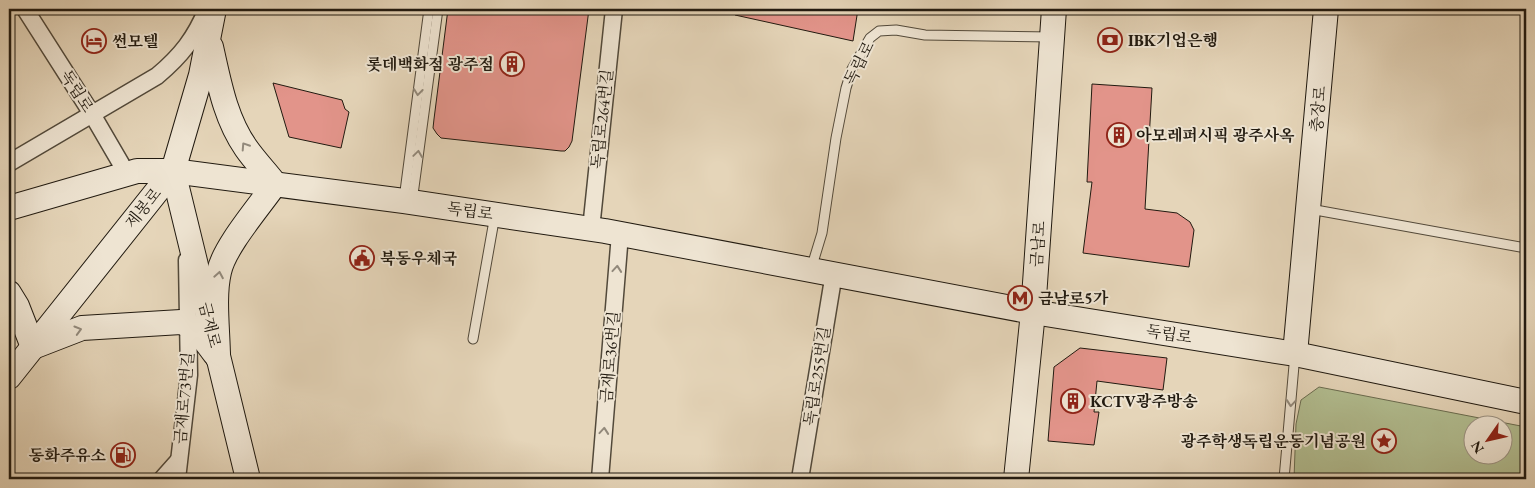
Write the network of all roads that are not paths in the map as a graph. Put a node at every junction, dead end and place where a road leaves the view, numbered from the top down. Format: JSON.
{"nodes":[{"id":1,"x":24,"y":9,"type":"edge"},
{"id":2,"x":207,"y":9,"type":"edge"},
{"id":3,"x":214,"y":9,"type":"edge"},
{"id":4,"x":429,"y":9,"type":"edge"},
{"id":5,"x":438,"y":9,"type":"edge"},
{"id":6,"x":614,"y":9,"type":"edge"},
{"id":7,"x":1054,"y":9,"type":"edge"},
{"id":8,"x":1326,"y":9,"type":"edge"},
{"id":9,"x":209,"y":35,"type":"junction"},
{"id":10,"x":1052,"y":37,"type":"junction"},
{"id":11,"x":92,"y":114,"type":"junction"},
{"id":12,"x":9,"y":163,"type":"edge"},
{"id":13,"x":173,"y":171,"type":"junction"},
{"id":14,"x":127,"y":174,"type":"junction"},
{"id":15,"x":275,"y":184,"type":"junction"},
{"id":16,"x":408,"y":202,"type":"junction"},
{"id":17,"x":9,"y":208,"type":"edge"},
{"id":18,"x":1309,"y":208,"type":"junction"},
{"id":19,"x":496,"y":215,"type":"junction"},
{"id":20,"x":186,"y":227,"type":"junction"},
{"id":21,"x":591,"y":229,"type":"junction"},
{"id":22,"x":620,"y":234,"type":"junction"},
{"id":23,"x":1526,"y":248,"type":"edge"},
{"id":24,"x":822,"y":271,"type":"junction"},
{"id":25,"x":9,"y":293,"type":"edge"},
{"id":26,"x":1033,"y":312,"type":"junction"},
{"id":27,"x":188,"y":324,"type":"junction"},
{"id":28,"x":473,"y":339,"type":"dead end"},
{"id":29,"x":32,"y":347,"type":"junction"},
{"id":30,"x":1295,"y":354,"type":"junction"},
{"id":31,"x":218,"y":358,"type":"junction"},
{"id":32,"x":9,"y":377,"type":"edge"},
{"id":33,"x":1526,"y":402,"type":"edge"},
{"id":34,"x":178,"y":461,"type":"junction"},
{"id":35,"x":162,"y":479,"type":"edge"},
{"id":36,"x":177,"y":479,"type":"edge"},
{"id":37,"x":248,"y":479,"type":"edge"},
{"id":38,"x":600,"y":479,"type":"edge"},
{"id":39,"x":800,"y":479,"type":"edge"},
{"id":40,"x":1016,"y":479,"type":"edge"},
{"id":41,"x":1284,"y":479,"type":"edge"}],
"edges":[{"from":1,"to":11,"type":"street","name":"독립로"},
{"from":2,"to":11,"type":"street"},
{"from":3,"to":9,"type":"street","name":"제봉로"},
{"from":4,"to":16,"type":"lane","one_way":true},
{"from":16,"to":5,"type":"lane","one_way":true},
{"from":6,"to":21,"type":"street","name":"독립로264번길"},
{"from":7,"to":10,"type":"street","name":"금남로"},
{"from":8,"to":18,"type":"street","name":"충장로"},
{"from":9,"to":13,"type":"street","name":"제봉로"},
{"from":15,"to":9,"type":"street","one_way":true},
{"from":10,"to":24,"type":"lane","name":"독립로"},
{"from":10,"to":26,"type":"street","name":"금남로"},
{"from":11,"to":12,"type":"street"},
{"from":11,"to":14,"type":"street","name":"독립로"},
{"from":13,"to":14,"type":"street","name":"독립로"},
{"from":13,"to":15,"type":"street","name":"독립로"},
{"from":13,"to":20,"type":"street","name":"금재로"},
{"from":13,"to":29,"type":"street","name":"제봉로"},
{"from":14,"to":17,"type":"street","name":"독립로"},
{"from":15,"to":16,"type":"street","name":"독립로"},
{"from":31,"to":15,"type":"street","one_way":true},
{"from":16,"to":19,"type":"street","name":"독립로"},
{"from":18,"to":23,"type":"lane"},
{"from":18,"to":30,"type":"street","name":"충장로"},
{"from":19,"to":21,"type":"street","name":"독립로"},
{"from":19,"to":28,"type":"lane"},
{"from":20,"to":27,"type":"street","name":"금재로73번길"},
{"from":20,"to":31,"type":"street","name":"금재로"},
{"from":21,"to":22,"type":"street","name":"독립로"},
{"from":22,"to":24,"type":"street","name":"독립로"},
{"from":38,"to":22,"type":"street","name":"금재로36번길","one_way":true},
{"from":24,"to":26,"type":"street","name":"독립로"},
{"from":24,"to":39,"type":"street","name":"독립로255번길"},
{"from":25,"to":29,"type":"street"},
{"from":26,"to":30,"type":"street","name":"독립로"},
{"from":26,"to":40,"type":"street","name":"금남로"},
{"from":29,"to":27,"type":"street","one_way":true},
{"from":27,"to":31,"type":"street"},
{"from":27,"to":34,"type":"street","name":"금재로73번길"},
{"from":29,"to":32,"type":"street","name":"제봉로"},
{"from":30,"to":33,"type":"street","name":"독립로"},
{"from":30,"to":41,"type":"lane","one_way":true},
{"from":31,"to":37,"type":"street","name":"금재로"},
{"from":34,"to":35,"type":"street"},
{"from":34,"to":36,"type":"street","name":"금재로73번길"}]}
